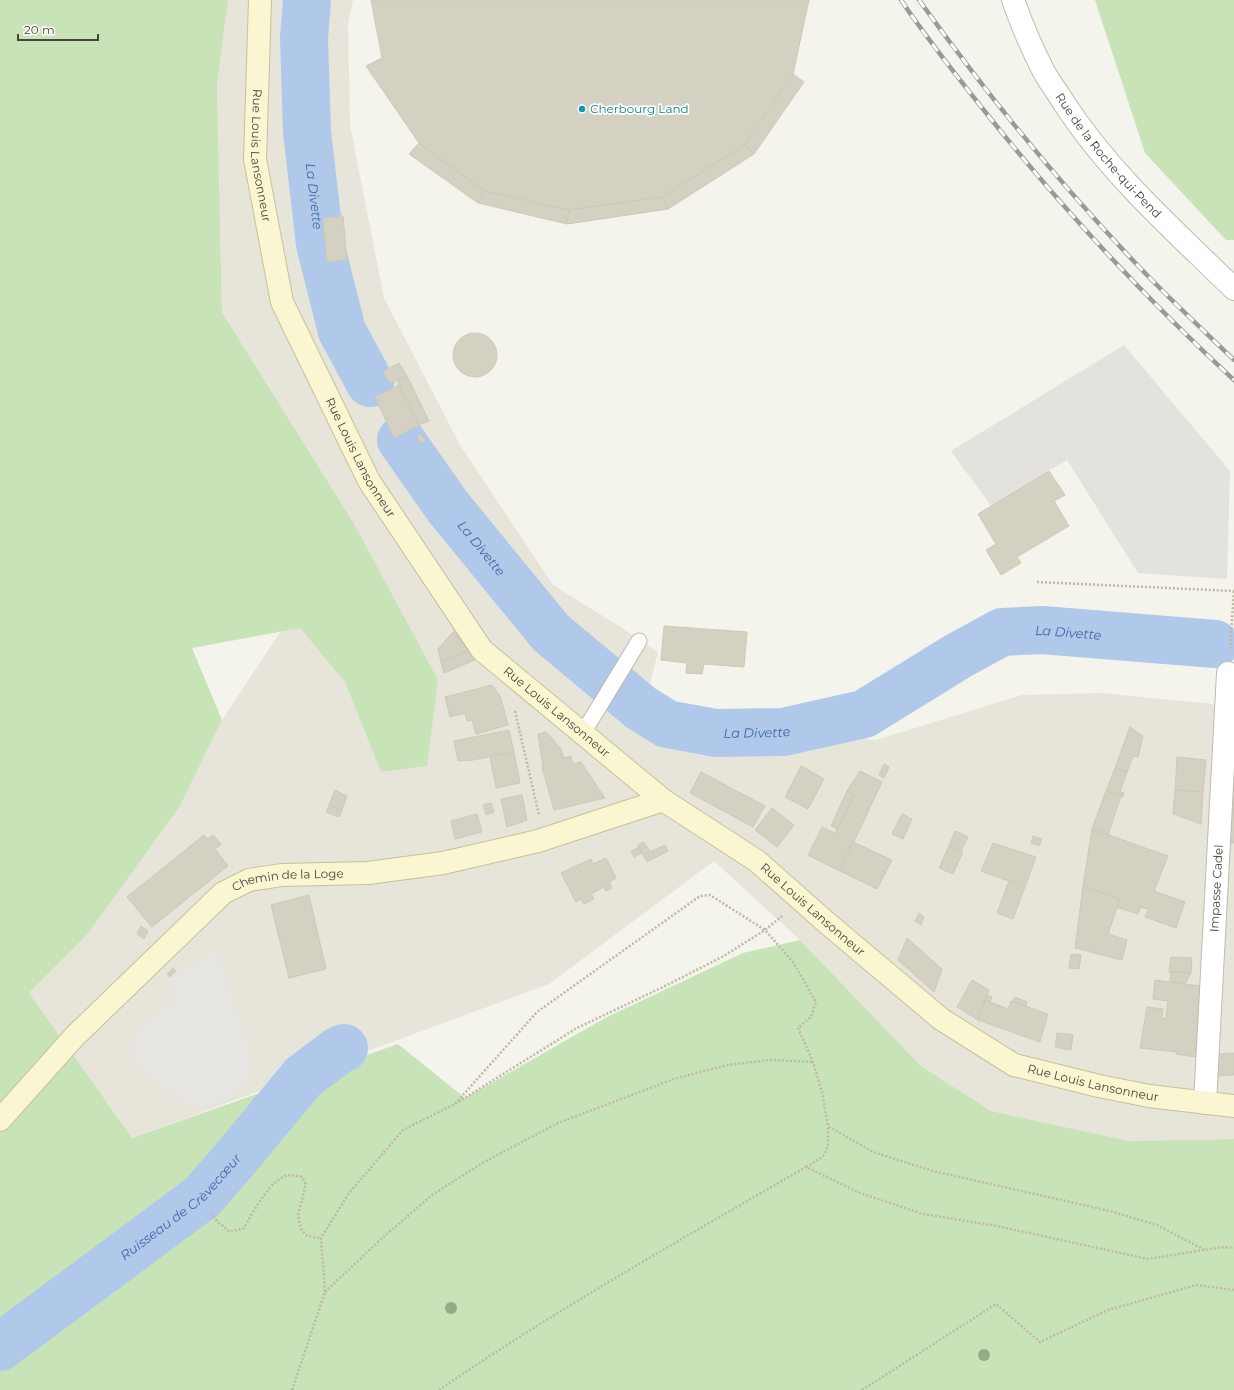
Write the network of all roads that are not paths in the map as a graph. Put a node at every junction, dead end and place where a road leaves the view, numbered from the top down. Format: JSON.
{"nodes":[{"id":1,"x":260,"y":0,"type":"edge"},
{"id":2,"x":1013,"y":0,"type":"edge"},
{"id":3,"x":1234,"y":289,"type":"edge"},
{"id":4,"x":639,"y":641,"type":"dead end"},
{"id":5,"x":1228,"y":673,"type":"road end"},
{"id":6,"x":583,"y":733,"type":"junction"},
{"id":7,"x":663,"y":800,"type":"junction"},
{"id":8,"x":1205,"y":1103,"type":"junction"},
{"id":9,"x":1234,"y":1106,"type":"edge"},
{"id":10,"x":0,"y":1120,"type":"edge"}],
"edges":[{"from":1,"to":6,"type":"main road","name":"Rue Louis Lansonneur"},
{"from":2,"to":3,"type":"street","name":"Rue de la Roche-qui-Pend"},
{"from":4,"to":6,"type":"lane"},
{"from":5,"to":8,"type":"street","name":"Impasse Cadel"},
{"from":6,"to":7,"type":"main road","name":"Rue Louis Lansonneur"},
{"from":7,"to":8,"type":"main road","name":"Rue Louis Lansonneur"},
{"from":7,"to":10,"type":"main road","name":"Chemin de la Loge"},
{"from":8,"to":9,"type":"main road","name":"Rue Louis Lansonneur"}]}
